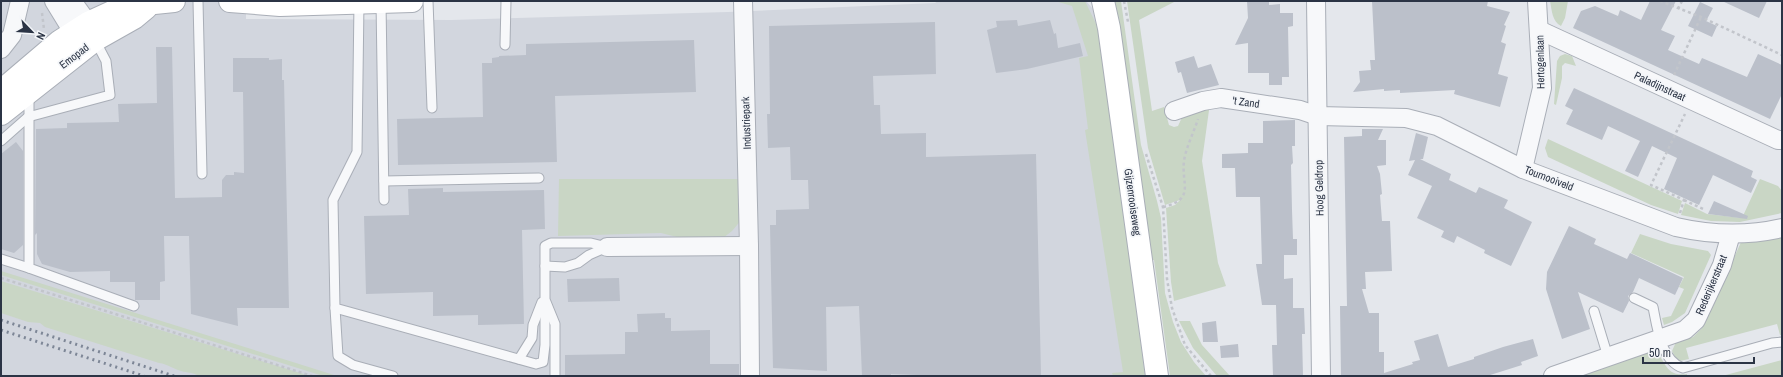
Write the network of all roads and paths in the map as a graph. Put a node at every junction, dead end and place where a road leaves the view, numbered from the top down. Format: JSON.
{"nodes":[{"id":1,"x":20,"y":1,"type":"edge"},
{"id":2,"x":54,"y":1,"type":"edge"},
{"id":3,"x":72,"y":1,"type":"edge"},
{"id":4,"x":174,"y":1,"type":"edge"},
{"id":5,"x":198,"y":1,"type":"edge"},
{"id":6,"x":230,"y":1,"type":"edge"},
{"id":7,"x":412,"y":1,"type":"edge"},
{"id":8,"x":428,"y":1,"type":"edge"},
{"id":9,"x":506,"y":1,"type":"edge"},
{"id":10,"x":743,"y":1,"type":"edge"},
{"id":11,"x":1091,"y":1,"type":"edge"},
{"id":12,"x":1103,"y":1,"type":"edge"},
{"id":13,"x":1124,"y":1,"type":"edge"},
{"id":14,"x":1316,"y":1,"type":"edge"},
{"id":15,"x":1537,"y":1,"type":"edge"},
{"id":16,"x":1660,"y":1,"type":"edge"},
{"id":17,"x":1682,"y":1,"type":"edge"},
{"id":18,"x":359,"y":2,"type":"junction"},
{"id":19,"x":381,"y":2,"type":"edge"},
{"id":20,"x":1678,"y":9,"type":"junction"},
{"id":21,"x":1702,"y":17,"type":"junction"},
{"id":22,"x":1119,"y":26,"type":"junction"},
{"id":23,"x":1539,"y":30,"type":"junction"},
{"id":24,"x":85,"y":32,"type":"junction"},
{"id":25,"x":505,"y":45,"type":"dead end"},
{"id":26,"x":1,"y":49,"type":"edge"},
{"id":27,"x":1782,"y":55,"type":"edge"},
{"id":28,"x":1667,"y":89,"type":"junction"},
{"id":29,"x":1,"y":91,"type":"edge"},
{"id":30,"x":29,"y":92,"type":"junction"},
{"id":31,"x":1692,"y":100,"type":"junction"},
{"id":32,"x":1203,"y":101,"type":"junction"},
{"id":33,"x":432,"y":108,"type":"dead end"},
{"id":34,"x":1174,"y":111,"type":"dead end"},
{"id":35,"x":1,"y":114,"type":"edge"},
{"id":36,"x":1318,"y":116,"type":"junction"},
{"id":37,"x":28,"y":117,"type":"junction"},
{"id":38,"x":1782,"y":140,"type":"edge"},
{"id":39,"x":1,"y":141,"type":"edge"},
{"id":40,"x":1144,"y":149,"type":"dead end"},
{"id":41,"x":1524,"y":169,"type":"junction"},
{"id":42,"x":202,"y":174,"type":"dead end"},
{"id":43,"x":539,"y":178,"type":"dead end"},
{"id":44,"x":384,"y":181,"type":"junction"},
{"id":45,"x":384,"y":200,"type":"dead end"},
{"id":46,"x":1684,"y":200,"type":"junction"},
{"id":47,"x":1163,"y":208,"type":"junction"},
{"id":48,"x":1703,"y":209,"type":"dead end"},
{"id":49,"x":1676,"y":227,"type":"junction"},
{"id":50,"x":1782,"y":228,"type":"edge"},
{"id":51,"x":1731,"y":234,"type":"junction"},
{"id":52,"x":749,"y":246,"type":"junction"},
{"id":53,"x":607,"y":247,"type":"junction"},
{"id":54,"x":1,"y":259,"type":"edge"},
{"id":55,"x":545,"y":266,"type":"junction"},
{"id":56,"x":29,"y":268,"type":"junction"},
{"id":57,"x":1,"y":278,"type":"edge"},
{"id":58,"x":544,"y":297,"type":"junction"},
{"id":59,"x":1634,"y":298,"type":"dead end"},
{"id":60,"x":134,"y":306,"type":"dead end"},
{"id":61,"x":335,"y":308,"type":"junction"},
{"id":62,"x":1594,"y":311,"type":"dead end"},
{"id":63,"x":1660,"y":339,"type":"junction"},
{"id":64,"x":1782,"y":342,"type":"edge"},
{"id":65,"x":1608,"y":357,"type":"junction"},
{"id":66,"x":519,"y":359,"type":"junction"},
{"id":67,"x":312,"y":376,"type":"edge"},
{"id":68,"x":393,"y":376,"type":"edge"},
{"id":69,"x":555,"y":376,"type":"edge"},
{"id":70,"x":750,"y":376,"type":"edge"},
{"id":71,"x":1157,"y":376,"type":"edge"},
{"id":72,"x":1211,"y":376,"type":"edge"},
{"id":73,"x":1321,"y":376,"type":"edge"},
{"id":74,"x":1553,"y":376,"type":"edge"}],
"edges":[{"from":1,"to":26,"type":"street"},
{"from":2,"to":24,"type":"street"},
{"from":3,"to":24,"type":"street"},
{"from":4,"to":24,"type":"main road","name":"Emopad"},
{"from":5,"to":42,"type":"lane"},
{"from":6,"to":18,"type":"main road"},
{"from":7,"to":19,"type":"main road"},
{"from":8,"to":33,"type":"lane"},
{"from":9,"to":25,"type":"lane"},
{"from":10,"to":52,"type":"street","name":"Industriepark"},
{"from":11,"to":22,"type":"main road","name":"Gijzenrooiseweg"},
{"from":12,"to":22,"type":"main road","name":"Gijzenrooiseweg"},
{"from":13,"to":22,"type":"path"},
{"from":14,"to":36,"type":"street","name":"Hoog Geldrop"},
{"from":15,"to":23,"type":"street","name":"Hertogenlaan"},
{"from":16,"to":20,"type":"path"},
{"from":17,"to":20,"type":"path"},
{"from":18,"to":19,"type":"main road"},
{"from":18,"to":61,"type":"lane"},
{"from":19,"to":44,"type":"lane"},
{"from":20,"to":21,"type":"path"},
{"from":21,"to":27,"type":"path"},
{"from":21,"to":28,"type":"path"},
{"from":22,"to":71,"type":"main road","name":"Gijzenrooiseweg"},
{"from":23,"to":28,"type":"street","name":"Paladijnstraat"},
{"from":23,"to":41,"type":"street","name":"Hertogenlaan"},
{"from":24,"to":29,"type":"main road","name":"Emopad"},
{"from":24,"to":30,"type":"main road","name":"Emopad"},
{"from":24,"to":37,"type":"lane"},
{"from":28,"to":31,"type":"street","name":"Paladijnstraat"},
{"from":30,"to":35,"type":"main road","name":"Emopad"},
{"from":30,"to":37,"type":"lane"},
{"from":31,"to":38,"type":"street","name":"Paladijnstraat"},
{"from":31,"to":46,"type":"path"},
{"from":32,"to":34,"type":"street","name":"'t Zand"},
{"from":32,"to":36,"type":"street","name":"'t Zand"},
{"from":32,"to":47,"type":"path"},
{"from":36,"to":41,"type":"street","name":"Tournooiveld"},
{"from":36,"to":73,"type":"street","name":"Hoog Geldrop"},
{"from":37,"to":39,"type":"lane"},
{"from":37,"to":56,"type":"lane"},
{"from":40,"to":47,"type":"path","name":"Gijzenrooiseweg"},
{"from":41,"to":49,"type":"street","name":"Tournooiveld"},
{"from":43,"to":44,"type":"lane"},
{"from":44,"to":45,"type":"lane"},
{"from":46,"to":48,"type":"path"},
{"from":46,"to":49,"type":"path"},
{"from":47,"to":72,"type":"path","name":"Gijzenrooiseweg"},
{"from":49,"to":51,"type":"street","name":"Tournooiveld"},
{"from":50,"to":51,"type":"street","name":"Tournooiveld"},
{"from":51,"to":63,"type":"street","name":"Rederijkerstraat"},
{"from":52,"to":53,"type":"street"},
{"from":52,"to":70,"type":"street","name":"Industriepark"},
{"from":53,"to":55,"type":"lane"},
{"from":53,"to":55,"type":"lane"},
{"from":54,"to":56,"type":"lane"},
{"from":55,"to":58,"type":"lane"},
{"from":56,"to":60,"type":"lane"},
{"from":57,"to":67,"type":"path"},
{"from":58,"to":66,"type":"lane"},
{"from":58,"to":66,"type":"lane"},
{"from":58,"to":69,"type":"lane"},
{"from":59,"to":63,"type":"lane"},
{"from":61,"to":66,"type":"lane"},
{"from":61,"to":68,"type":"lane"},
{"from":62,"to":65,"type":"lane"},
{"from":63,"to":64,"type":"lane"},
{"from":63,"to":65,"type":"street","name":"Rederijkerstraat"},
{"from":65,"to":74,"type":"street","name":"Rederijkerstraat"}]}
